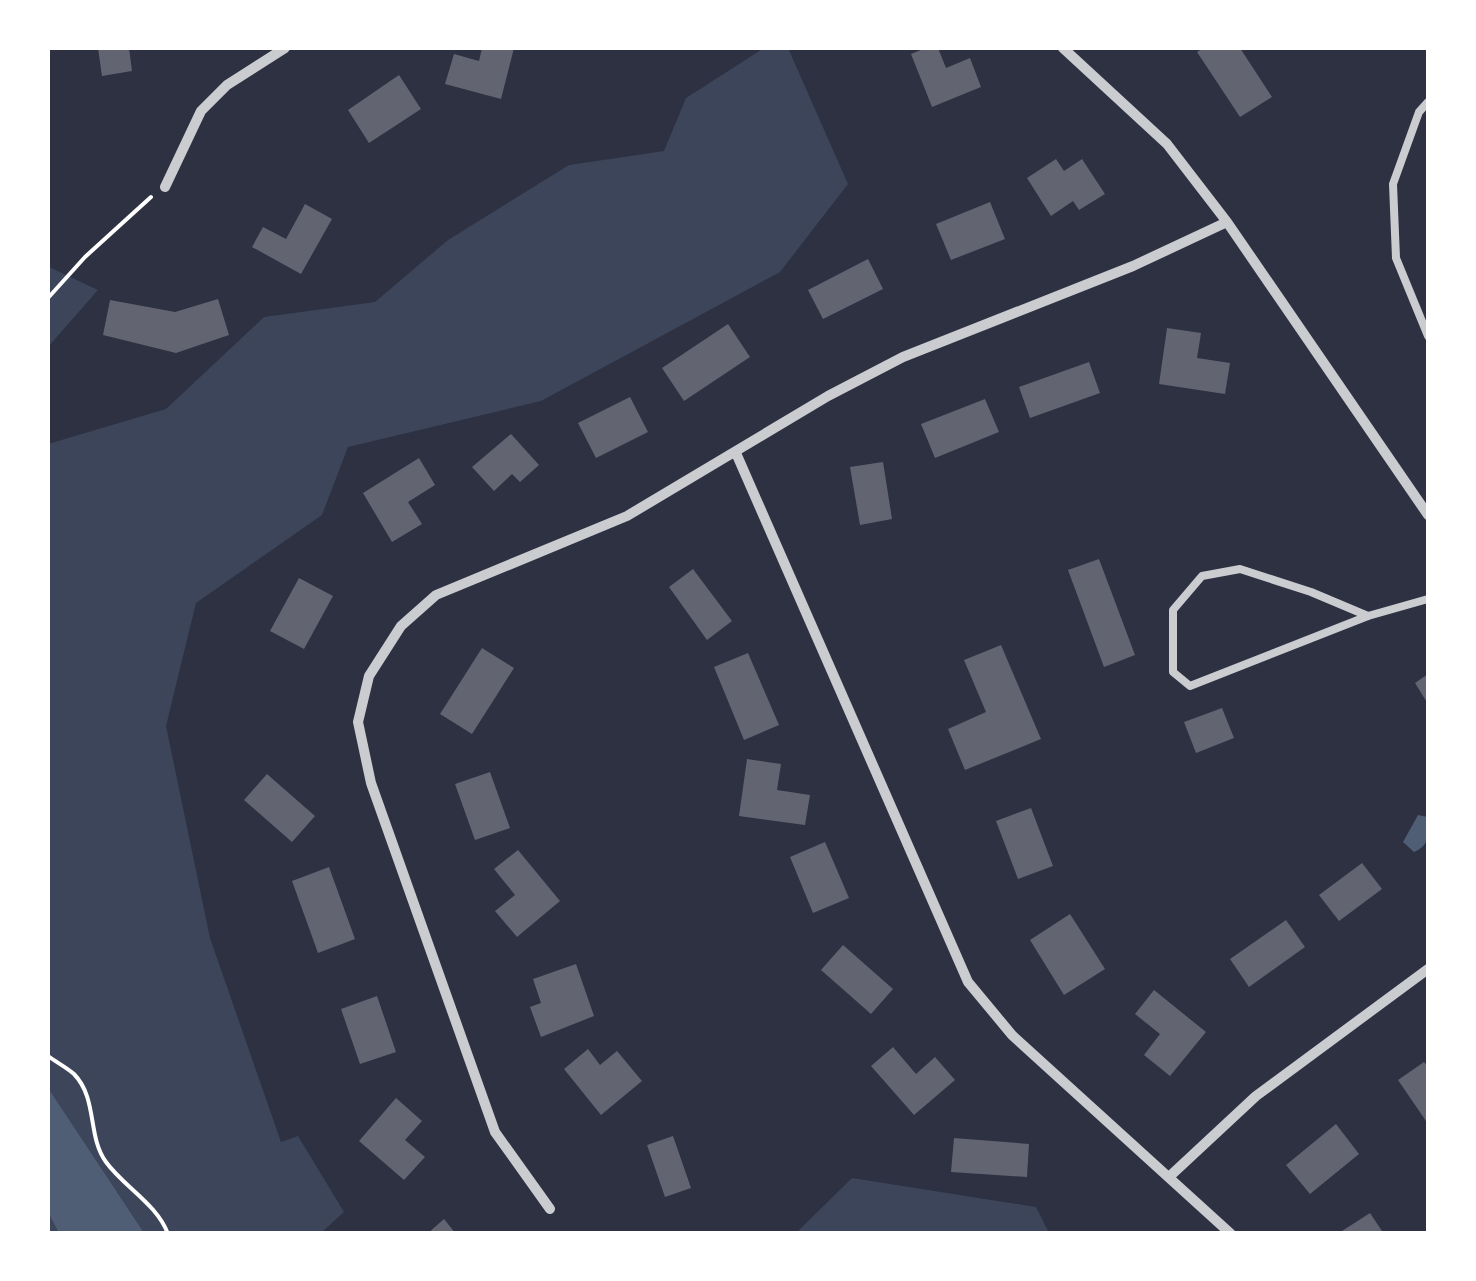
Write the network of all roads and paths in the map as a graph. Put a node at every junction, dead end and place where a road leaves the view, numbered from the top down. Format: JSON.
{"nodes":[{"id":1,"x":285,"y":48,"type":"edge"},
{"id":2,"x":1063,"y":48,"type":"edge"},
{"id":3,"x":1428,"y":102,"type":"edge"},
{"id":4,"x":165,"y":187,"type":"joint"},
{"id":5,"x":1228,"y":222,"type":"junction"},
{"id":6,"x":48,"y":298,"type":"edge"},
{"id":7,"x":1428,"y":336,"type":"edge"},
{"id":8,"x":736,"y":453,"type":"junction"},
{"id":9,"x":1428,"y":515,"type":"edge"},
{"id":10,"x":1428,"y":599,"type":"edge"},
{"id":11,"x":1368,"y":616,"type":"junction"},
{"id":12,"x":1428,"y":970,"type":"edge"},
{"id":13,"x":48,"y":1056,"type":"edge"},
{"id":14,"x":1169,"y":1177,"type":"junction"},
{"id":15,"x":550,"y":1209,"type":"dead end"},
{"id":16,"x":168,"y":1234,"type":"edge"},
{"id":17,"x":1230,"y":1234,"type":"edge"}],
"edges":[{"from":1,"to":4,"type":"street"},
{"from":2,"to":5,"type":"street"},
{"from":3,"to":7,"type":"lane"},
{"from":4,"to":6,"type":"path"},
{"from":5,"to":8,"type":"street"},
{"from":5,"to":9,"type":"street"},
{"from":8,"to":14,"type":"street"},
{"from":8,"to":15,"type":"street"},
{"from":10,"to":11,"type":"lane"},
{"from":11,"to":11,"type":"lane"},
{"from":12,"to":14,"type":"street"},
{"from":13,"to":16,"type":"path"},
{"from":14,"to":17,"type":"street"}]}
